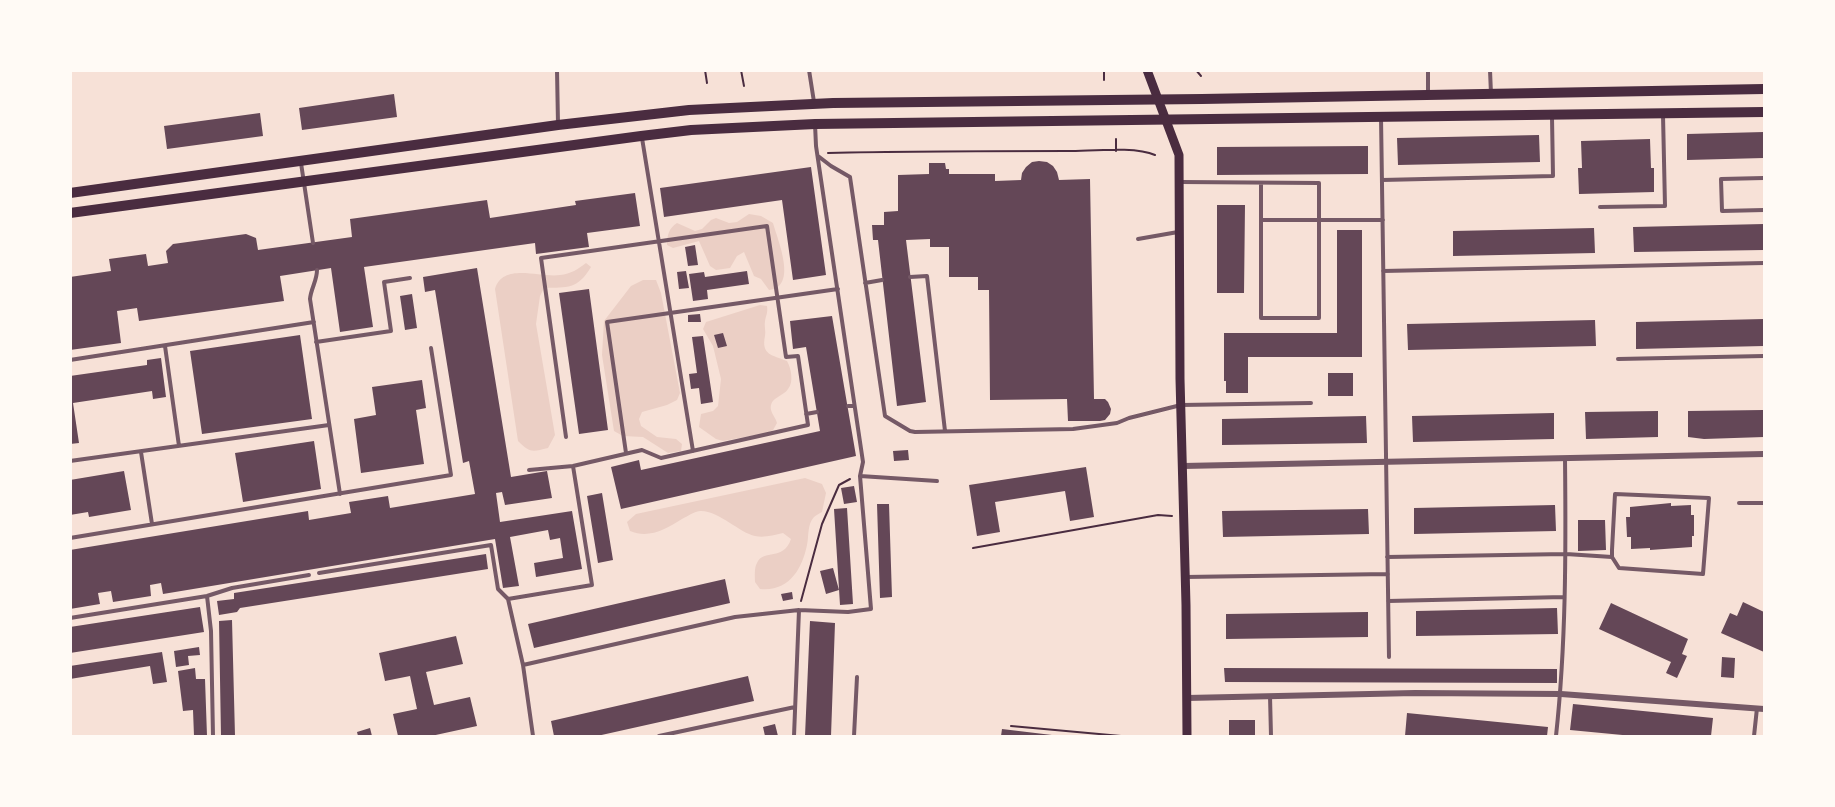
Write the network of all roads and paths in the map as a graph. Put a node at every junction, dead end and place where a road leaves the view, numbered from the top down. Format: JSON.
{"nodes":[{"id":1,"x":557,"y":70,"type":"edge"},
{"id":2,"x":705,"y":70,"type":"edge"},
{"id":3,"x":741,"y":70,"type":"edge"},
{"id":4,"x":809,"y":70,"type":"edge"},
{"id":5,"x":1104,"y":70,"type":"edge"},
{"id":6,"x":1147,"y":70,"type":"edge"},
{"id":7,"x":1196,"y":70,"type":"edge"},
{"id":8,"x":1428,"y":70,"type":"edge"},
{"id":9,"x":1490,"y":70,"type":"edge"},
{"id":10,"x":1201,"y":76,"type":"dead end"},
{"id":11,"x":1104,"y":80,"type":"dead end"},
{"id":12,"x":707,"y":83,"type":"dead end"},
{"id":13,"x":744,"y":86,"type":"dead end"},
{"id":14,"x":1764,"y":88,"type":"edge"},
{"id":15,"x":1491,"y":94,"type":"junction"},
{"id":16,"x":1428,"y":95,"type":"junction"},
{"id":17,"x":1158,"y":99,"type":"junction"},
{"id":18,"x":814,"y":103,"type":"junction"},
{"id":19,"x":688,"y":110,"type":"junction"},
{"id":20,"x":1764,"y":111,"type":"edge"},
{"id":21,"x":1663,"y":113,"type":"junction"},
{"id":22,"x":1552,"y":114,"type":"junction"},
{"id":23,"x":640,"y":116,"type":"junction"},
{"id":24,"x":1381,"y":116,"type":"junction"},
{"id":25,"x":1167,"y":119,"type":"junction"},
{"id":26,"x":815,"y":124,"type":"junction"},
{"id":27,"x":558,"y":125,"type":"junction"},
{"id":28,"x":691,"y":130,"type":"junction"},
{"id":29,"x":641,"y":136,"type":"junction"},
{"id":30,"x":1116,"y":139,"type":"dead end"},
{"id":31,"x":1116,"y":151,"type":"junction"},
{"id":32,"x":818,"y":155,"type":"junction"},
{"id":33,"x":1155,"y":155,"type":"dead end"},
{"id":34,"x":301,"y":161,"type":"junction"},
{"id":35,"x":1764,"y":178,"type":"edge"},
{"id":36,"x":1382,"y":180,"type":"junction"},
{"id":37,"x":304,"y":181,"type":"junction"},
{"id":38,"x":1179,"y":182,"type":"junction"},
{"id":39,"x":1261,"y":183,"type":"junction"},
{"id":40,"x":70,"y":193,"type":"edge"},
{"id":41,"x":1600,"y":207,"type":"dead end"},
{"id":42,"x":1764,"y":210,"type":"edge"},
{"id":43,"x":70,"y":213,"type":"edge"},
{"id":44,"x":1261,"y":220,"type":"junction"},
{"id":45,"x":1319,"y":220,"type":"junction"},
{"id":46,"x":1383,"y":220,"type":"junction"},
{"id":47,"x":1179,"y":232,"type":"junction"},
{"id":48,"x":1138,"y":239,"type":"dead end"},
{"id":49,"x":659,"y":241,"type":"junction"},
{"id":50,"x":313,"y":243,"type":"dead end"},
{"id":51,"x":1764,"y":263,"type":"edge"},
{"id":52,"x":317,"y":270,"type":"dead end"},
{"id":53,"x":1383,"y":272,"type":"junction"},
{"id":54,"x":410,"y":278,"type":"dead end"},
{"id":55,"x":910,"y":278,"type":"dead end"},
{"id":56,"x":882,"y":280,"type":"dead end"},
{"id":57,"x":865,"y":283,"type":"junction"},
{"id":58,"x":838,"y":289,"type":"junction"},
{"id":59,"x":777,"y":298,"type":"junction"},
{"id":60,"x":671,"y":313,"type":"junction"},
{"id":61,"x":314,"y":322,"type":"junction"},
{"id":62,"x":316,"y":342,"type":"junction"},
{"id":63,"x":165,"y":346,"type":"junction"},
{"id":64,"x":431,"y":348,"type":"dead end"},
{"id":65,"x":1764,"y":356,"type":"edge"},
{"id":66,"x":1618,"y":359,"type":"dead end"},
{"id":67,"x":70,"y":360,"type":"edge"},
{"id":68,"x":1311,"y":403,"type":"dead end"},
{"id":69,"x":1180,"y":405,"type":"junction"},
{"id":70,"x":848,"y":406,"type":"dead end"},
{"id":71,"x":854,"y":406,"type":"junction"},
{"id":72,"x":817,"y":412,"type":"dead end"},
{"id":73,"x":806,"y":414,"type":"junction"},
{"id":74,"x":329,"y":425,"type":"junction"},
{"id":75,"x":945,"y":431,"type":"junction"},
{"id":76,"x":566,"y":437,"type":"dead end"},
{"id":77,"x":179,"y":446,"type":"junction"},
{"id":78,"x":693,"y":451,"type":"junction"},
{"id":79,"x":141,"y":452,"type":"junction"},
{"id":80,"x":626,"y":453,"type":"junction"},
{"id":81,"x":1764,"y":454,"type":"edge"},
{"id":82,"x":1565,"y":458,"type":"junction"},
{"id":83,"x":70,"y":461,"type":"edge"},
{"id":84,"x":1386,"y":462,"type":"junction"},
{"id":85,"x":573,"y":466,"type":"junction"},
{"id":86,"x":1183,"y":466,"type":"junction"},
{"id":87,"x":529,"y":470,"type":"dead end"},
{"id":88,"x":860,"y":475,"type":"junction"},
{"id":89,"x":937,"y":481,"type":"dead end"},
{"id":90,"x":340,"y":494,"type":"junction"},
{"id":91,"x":1739,"y":502,"type":"dead end"},
{"id":92,"x":1764,"y":503,"type":"edge"},
{"id":93,"x":1184,"y":516,"type":"junction"},
{"id":94,"x":152,"y":524,"type":"junction"},
{"id":95,"x":70,"y":538,"type":"edge"},
{"id":96,"x":973,"y":548,"type":"dead end"},
{"id":97,"x":1566,"y":554,"type":"junction"},
{"id":98,"x":1388,"y":557,"type":"junction"},
{"id":99,"x":1612,"y":557,"type":"junction"},
{"id":100,"x":319,"y":573,"type":"dead end"},
{"id":101,"x":1388,"y":574,"type":"junction"},
{"id":102,"x":309,"y":575,"type":"dead end"},
{"id":103,"x":1185,"y":577,"type":"junction"},
{"id":104,"x":207,"y":596,"type":"junction"},
{"id":105,"x":1564,"y":597,"type":"junction"},
{"id":106,"x":508,"y":599,"type":"junction"},
{"id":107,"x":1388,"y":601,"type":"junction"},
{"id":108,"x":799,"y":610,"type":"junction"},
{"id":109,"x":70,"y":618,"type":"edge"},
{"id":110,"x":1389,"y":657,"type":"dead end"},
{"id":111,"x":523,"y":665,"type":"junction"},
{"id":112,"x":857,"y":677,"type":"dead end"},
{"id":113,"x":1561,"y":694,"type":"junction"},
{"id":114,"x":1270,"y":696,"type":"junction"},
{"id":115,"x":1187,"y":698,"type":"junction"},
{"id":116,"x":795,"y":706,"type":"junction"},
{"id":117,"x":1757,"y":708,"type":"junction"},
{"id":118,"x":1764,"y":709,"type":"edge"},
{"id":119,"x":1011,"y":726,"type":"dead end"},
{"id":120,"x":213,"y":736,"type":"edge"},
{"id":121,"x":533,"y":736,"type":"edge"},
{"id":122,"x":659,"y":736,"type":"edge"},
{"id":123,"x":794,"y":736,"type":"edge"},
{"id":124,"x":854,"y":736,"type":"edge"},
{"id":125,"x":1121,"y":736,"type":"edge"},
{"id":126,"x":1187,"y":736,"type":"edge"},
{"id":127,"x":1271,"y":736,"type":"edge"},
{"id":128,"x":1557,"y":736,"type":"edge"},
{"id":129,"x":1754,"y":736,"type":"edge"}],
"edges":[{"from":1,"to":27,"type":"lane"},
{"from":2,"to":12,"type":"path"},
{"from":3,"to":13,"type":"path"},
{"from":4,"to":18,"type":"lane"},
{"from":5,"to":11,"type":"path"},
{"from":6,"to":17,"type":"main road"},
{"from":7,"to":10,"type":"path"},
{"from":8,"to":16,"type":"lane"},
{"from":9,"to":15,"type":"lane"},
{"from":14,"to":15,"type":"main road"},
{"from":15,"to":16,"type":"main road"},
{"from":16,"to":17,"type":"main road"},
{"from":17,"to":18,"type":"main road"},
{"from":17,"to":25,"type":"main road"},
{"from":18,"to":19,"type":"main road"},
{"from":19,"to":23,"type":"main road"},
{"from":19,"to":28,"type":"main road"},
{"from":20,"to":21,"type":"main road"},
{"from":21,"to":22,"type":"main road"},
{"from":21,"to":41,"type":"lane"},
{"from":22,"to":24,"type":"main road"},
{"from":22,"to":36,"type":"lane"},
{"from":23,"to":27,"type":"main road"},
{"from":23,"to":29,"type":"main road"},
{"from":24,"to":25,"type":"main road"},
{"from":24,"to":36,"type":"lane"},
{"from":25,"to":26,"type":"main road"},
{"from":25,"to":38,"type":"main road"},
{"from":26,"to":28,"type":"main road"},
{"from":26,"to":32,"type":"lane"},
{"from":27,"to":34,"type":"main road"},
{"from":28,"to":29,"type":"main road"},
{"from":29,"to":37,"type":"main road"},
{"from":29,"to":49,"type":"lane"},
{"from":30,"to":31,"type":"path"},
{"from":31,"to":32,"type":"path"},
{"from":31,"to":33,"type":"path"},
{"from":32,"to":57,"type":"lane"},
{"from":32,"to":58,"type":"lane"},
{"from":34,"to":37,"type":"lane"},
{"from":34,"to":40,"type":"main road"},
{"from":35,"to":42,"type":"lane"},
{"from":36,"to":46,"type":"lane"},
{"from":37,"to":43,"type":"main road"},
{"from":37,"to":50,"type":"lane"},
{"from":38,"to":39,"type":"lane"},
{"from":38,"to":47,"type":"main road"},
{"from":39,"to":44,"type":"lane"},
{"from":39,"to":45,"type":"lane"},
{"from":44,"to":45,"type":"lane"},
{"from":44,"to":45,"type":"lane"},
{"from":45,"to":46,"type":"lane"},
{"from":46,"to":53,"type":"lane"},
{"from":47,"to":48,"type":"lane"},
{"from":47,"to":69,"type":"main road"},
{"from":49,"to":59,"type":"lane"},
{"from":49,"to":60,"type":"lane"},
{"from":49,"to":76,"type":"lane"},
{"from":51,"to":53,"type":"lane"},
{"from":52,"to":61,"type":"lane"},
{"from":53,"to":84,"type":"lane"},
{"from":54,"to":62,"type":"lane"},
{"from":55,"to":75,"type":"lane"},
{"from":56,"to":57,"type":"lane"},
{"from":57,"to":75,"type":"lane"},
{"from":58,"to":59,"type":"lane"},
{"from":58,"to":71,"type":"lane"},
{"from":59,"to":60,"type":"lane"},
{"from":59,"to":73,"type":"lane"},
{"from":60,"to":78,"type":"lane"},
{"from":60,"to":80,"type":"lane"},
{"from":61,"to":62,"type":"lane"},
{"from":61,"to":63,"type":"lane"},
{"from":62,"to":74,"type":"lane"},
{"from":63,"to":67,"type":"lane"},
{"from":63,"to":77,"type":"lane"},
{"from":64,"to":90,"type":"lane"},
{"from":65,"to":66,"type":"lane"},
{"from":68,"to":69,"type":"lane"},
{"from":69,"to":75,"type":"lane"},
{"from":69,"to":86,"type":"main road"},
{"from":70,"to":71,"type":"lane"},
{"from":71,"to":88,"type":"lane"},
{"from":72,"to":73,"type":"lane"},
{"from":73,"to":78,"type":"lane"},
{"from":74,"to":77,"type":"lane"},
{"from":74,"to":90,"type":"lane"},
{"from":77,"to":79,"type":"lane"},
{"from":78,"to":80,"type":"lane"},
{"from":79,"to":83,"type":"lane"},
{"from":79,"to":94,"type":"lane"},
{"from":80,"to":85,"type":"lane"},
{"from":81,"to":82,"type":"street"},
{"from":82,"to":84,"type":"street"},
{"from":82,"to":97,"type":"lane"},
{"from":84,"to":86,"type":"street"},
{"from":84,"to":98,"type":"lane"},
{"from":85,"to":87,"type":"lane"},
{"from":85,"to":106,"type":"lane"},
{"from":86,"to":93,"type":"main road"},
{"from":88,"to":89,"type":"lane"},
{"from":88,"to":108,"type":"path"},
{"from":88,"to":108,"type":"lane"},
{"from":90,"to":94,"type":"lane"},
{"from":91,"to":92,"type":"lane"},
{"from":93,"to":96,"type":"path"},
{"from":93,"to":103,"type":"main road"},
{"from":94,"to":95,"type":"lane"},
{"from":97,"to":98,"type":"lane"},
{"from":97,"to":99,"type":"lane"},
{"from":97,"to":105,"type":"lane"},
{"from":98,"to":101,"type":"lane"},
{"from":99,"to":99,"type":"lane"},
{"from":100,"to":106,"type":"lane"},
{"from":101,"to":103,"type":"lane"},
{"from":101,"to":107,"type":"lane"},
{"from":102,"to":104,"type":"lane"},
{"from":103,"to":115,"type":"main road"},
{"from":104,"to":109,"type":"lane"},
{"from":104,"to":120,"type":"lane"},
{"from":105,"to":107,"type":"lane"},
{"from":105,"to":113,"type":"lane"},
{"from":106,"to":111,"type":"lane"},
{"from":107,"to":110,"type":"lane"},
{"from":108,"to":111,"type":"lane"},
{"from":108,"to":116,"type":"lane"},
{"from":111,"to":121,"type":"lane"},
{"from":112,"to":124,"type":"lane"},
{"from":113,"to":114,"type":"street"},
{"from":113,"to":117,"type":"street"},
{"from":113,"to":128,"type":"lane"},
{"from":114,"to":115,"type":"street"},
{"from":114,"to":127,"type":"lane"},
{"from":115,"to":126,"type":"main road"},
{"from":116,"to":122,"type":"lane"},
{"from":116,"to":123,"type":"lane"},
{"from":117,"to":118,"type":"street"},
{"from":117,"to":129,"type":"lane"},
{"from":119,"to":125,"type":"path"}]}
